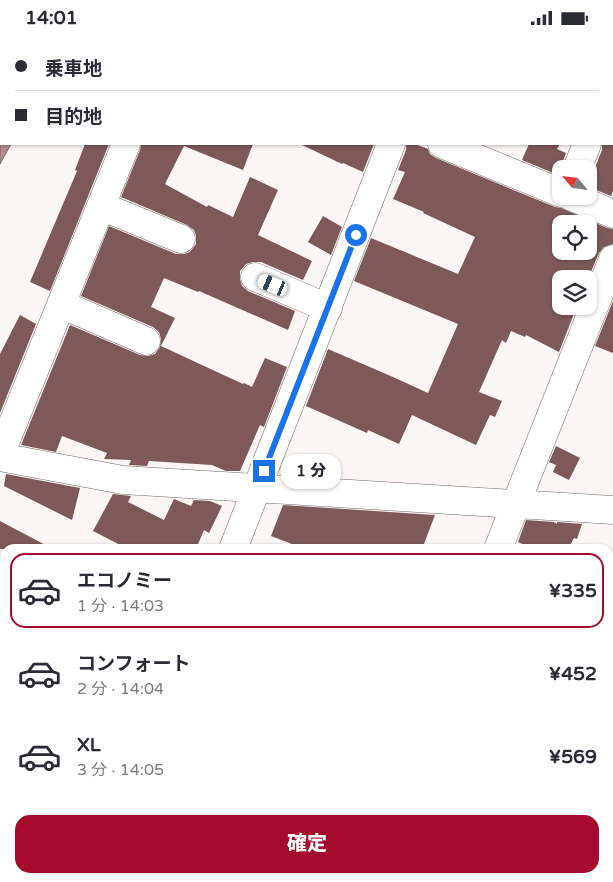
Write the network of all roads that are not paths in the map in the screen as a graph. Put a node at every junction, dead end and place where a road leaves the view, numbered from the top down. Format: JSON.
{"nodes":[{"id":1,"x":126,"y":145,"type":"edge"},
{"id":2,"x":391,"y":145,"type":"edge"},
{"id":3,"x":444,"y":145,"type":"edge"},
{"id":4,"x":587,"y":145,"type":"edge"},
{"id":5,"x":581,"y":160,"type":"edge"},
{"id":6,"x":552,"y":189,"type":"edge"},
{"id":7,"x":592,"y":205,"type":"edge"},
{"id":8,"x":101,"y":206,"type":"junction"},
{"id":9,"x":613,"y":214,"type":"edge"},
{"id":10,"x":181,"y":239,"type":"dead end"},
{"id":11,"x":613,"y":259,"type":"edge"},
{"id":12,"x":255,"y":277,"type":"dead end"},
{"id":13,"x":61,"y":304,"type":"junction"},
{"id":14,"x":328,"y":308,"type":"junction"},
{"id":15,"x":146,"y":341,"type":"dead end"},
{"id":16,"x":0,"y":456,"type":"edge"},
{"id":17,"x":257,"y":489,"type":"junction"},
{"id":18,"x":515,"y":505,"type":"junction"},
{"id":19,"x":613,"y":510,"type":"edge"},
{"id":20,"x":235,"y":544,"type":"edge"},
{"id":21,"x":500,"y":544,"type":"edge"}],
"edges":[{"from":1,"to":8,"type":"street"},
{"from":2,"to":14,"type":"street"},
{"from":3,"to":6,"type":"street"},
{"from":4,"to":5,"type":"street"},
{"from":7,"to":9,"type":"street"},
{"from":8,"to":10,"type":"street"},
{"from":8,"to":13,"type":"street"},
{"from":11,"to":18,"type":"street"},
{"from":12,"to":14,"type":"street"},
{"from":13,"to":15,"type":"street"},
{"from":13,"to":16,"type":"street"},
{"from":14,"to":17,"type":"street"},
{"from":16,"to":17,"type":"street"},
{"from":17,"to":18,"type":"street"},
{"from":17,"to":20,"type":"street"},
{"from":18,"to":19,"type":"street"},
{"from":18,"to":21,"type":"street"}]}
